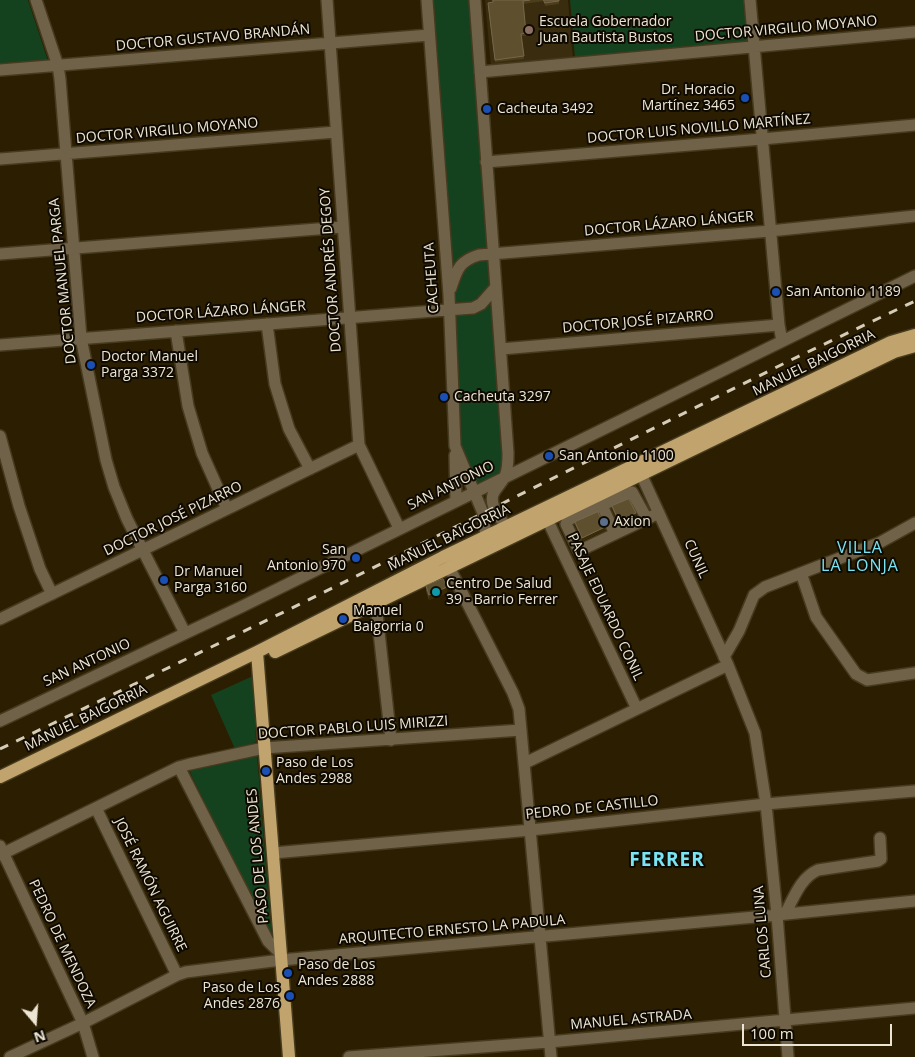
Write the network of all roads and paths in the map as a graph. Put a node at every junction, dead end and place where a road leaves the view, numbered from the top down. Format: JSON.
{"nodes":[{"id":1,"x":36,"y":0,"type":"edge"},
{"id":2,"x":326,"y":0,"type":"edge"},
{"id":3,"x":426,"y":0,"type":"edge"},
{"id":4,"x":475,"y":0,"type":"edge"},
{"id":5,"x":750,"y":0,"type":"edge"},
{"id":6,"x":915,"y":32,"type":"edge"},
{"id":7,"x":429,"y":35,"type":"junction"},
{"id":8,"x":330,"y":43,"type":"junction"},
{"id":9,"x":754,"y":47,"type":"junction"},
{"id":10,"x":58,"y":66,"type":"junction"},
{"id":11,"x":0,"y":70,"type":"edge"},
{"id":12,"x":480,"y":72,"type":"junction"},
{"id":13,"x":915,"y":125,"type":"edge"},
{"id":14,"x":336,"y":132,"type":"junction"},
{"id":15,"x":762,"y":139,"type":"junction"},
{"id":16,"x":66,"y":154,"type":"junction"},
{"id":17,"x":0,"y":159,"type":"edge"},
{"id":18,"x":486,"y":162,"type":"junction"},
{"id":19,"x":915,"y":216,"type":"edge"},
{"id":20,"x":343,"y":227,"type":"junction"},
{"id":21,"x":770,"y":231,"type":"junction"},
{"id":22,"x":74,"y":248,"type":"junction"},
{"id":23,"x":0,"y":254,"type":"edge"},
{"id":24,"x":493,"y":254,"type":"junction"},
{"id":25,"x":915,"y":276,"type":"edge"},
{"id":26,"x":496,"y":286,"type":"junction"},
{"id":27,"x":449,"y":295,"type":"junction"},
{"id":28,"x":450,"y":309,"type":"junction"},
{"id":29,"x":349,"y":317,"type":"junction"},
{"id":30,"x":267,"y":324,"type":"junction"},
{"id":31,"x":779,"y":325,"type":"junction"},
{"id":32,"x":176,"y":331,"type":"junction"},
{"id":33,"x":915,"y":335,"type":"edge"},
{"id":34,"x":81,"y":338,"type":"junction"},
{"id":35,"x":782,"y":341,"type":"junction"},
{"id":36,"x":0,"y":345,"type":"edge"},
{"id":37,"x":915,"y":346,"type":"edge"},
{"id":38,"x":501,"y":349,"type":"junction"},
{"id":39,"x":0,"y":436,"type":"edge"},
{"id":40,"x":359,"y":446,"type":"junction"},
{"id":41,"x":455,"y":446,"type":"junction"},
{"id":42,"x":310,"y":469,"type":"junction"},
{"id":43,"x":641,"y":474,"type":"junction"},
{"id":44,"x":506,"y":476,"type":"junction"},
{"id":45,"x":614,"y":487,"type":"junction"},
{"id":46,"x":473,"y":492,"type":"junction"},
{"id":47,"x":597,"y":495,"type":"junction"},
{"id":48,"x":456,"y":501,"type":"junction"},
{"id":49,"x":582,"y":503,"type":"junction"},
{"id":50,"x":227,"y":509,"type":"junction"},
{"id":51,"x":659,"y":513,"type":"junction"},
{"id":52,"x":547,"y":519,"type":"junction"},
{"id":53,"x":647,"y":519,"type":"junction"},
{"id":54,"x":915,"y":523,"type":"edge"},
{"id":55,"x":399,"y":528,"type":"junction"},
{"id":56,"x":510,"y":531,"type":"junction"},
{"id":57,"x":615,"y":534,"type":"junction"},
{"id":58,"x":487,"y":542,"type":"junction"},
{"id":59,"x":143,"y":550,"type":"junction"},
{"id":60,"x":446,"y":562,"type":"junction"},
{"id":61,"x":801,"y":573,"type":"junction"},
{"id":62,"x":52,"y":594,"type":"junction"},
{"id":63,"x":375,"y":597,"type":"junction"},
{"id":64,"x":0,"y":620,"type":"edge"},
{"id":65,"x":185,"y":633,"type":"junction"},
{"id":66,"x":257,"y":656,"type":"junction"},
{"id":67,"x":726,"y":661,"type":"junction"},
{"id":68,"x":915,"y":673,"type":"edge"},
{"id":69,"x":637,"y":709,"type":"junction"},
{"id":70,"x":0,"y":721,"type":"edge"},
{"id":71,"x":521,"y":730,"type":"junction"},
{"id":72,"x":391,"y":740,"type":"junction"},
{"id":73,"x":264,"y":748,"type":"junction"},
{"id":74,"x":525,"y":763,"type":"junction"},
{"id":75,"x":179,"y":767,"type":"junction"},
{"id":76,"x":0,"y":777,"type":"edge"},
{"id":77,"x":0,"y":786,"type":"edge"},
{"id":78,"x":915,"y":791,"type":"edge"},
{"id":79,"x":766,"y":804,"type":"junction"},
{"id":80,"x":96,"y":808,"type":"junction"},
{"id":81,"x":530,"y":830,"type":"junction"},
{"id":82,"x":880,"y":838,"type":"dead end"},
{"id":83,"x":1,"y":851,"type":"edge"},
{"id":84,"x":272,"y":853,"type":"junction"},
{"id":85,"x":915,"y":901,"type":"edge"},
{"id":86,"x":781,"y":915,"type":"junction"},
{"id":87,"x":540,"y":937,"type":"junction"},
{"id":88,"x":281,"y":957,"type":"junction"},
{"id":89,"x":177,"y":975,"type":"junction"},
{"id":90,"x":915,"y":1008,"type":"edge"},
{"id":91,"x":785,"y":1020,"type":"junction"},
{"id":92,"x":83,"y":1023,"type":"junction"},
{"id":93,"x":549,"y":1042,"type":"junction"},
{"id":94,"x":10,"y":1057,"type":"edge"},
{"id":95,"x":93,"y":1057,"type":"edge"},
{"id":96,"x":289,"y":1057,"type":"edge"},
{"id":97,"x":348,"y":1057,"type":"edge"},
{"id":98,"x":551,"y":1057,"type":"edge"},
{"id":99,"x":788,"y":1057,"type":"edge"}],
"edges":[{"from":1,"to":10,"type":"street","name":"DOCTOR MANUEL PARGA"},
{"from":2,"to":8,"type":"street","name":"DOCTOR ANDRÉS DEGOY"},
{"from":3,"to":7,"type":"street","name":"CACHEUTA"},
{"from":4,"to":12,"type":"street"},
{"from":5,"to":9,"type":"street"},
{"from":6,"to":9,"type":"street","name":"DOCTOR VIRGILIO MOYANO"},
{"from":7,"to":8,"type":"street","name":"DOCTOR GUSTAVO BRANDÁN"},
{"from":7,"to":27,"type":"street","name":"CACHEUTA"},
{"from":8,"to":10,"type":"street","name":"DOCTOR GUSTAVO BRANDÁN"},
{"from":8,"to":14,"type":"street","name":"DOCTOR ANDRÉS DEGOY"},
{"from":9,"to":12,"type":"street","name":"DOCTOR VIRGILIO MOYANO"},
{"from":9,"to":15,"type":"street"},
{"from":10,"to":11,"type":"street","name":"DOCTOR GUSTAVO BRANDÁN"},
{"from":10,"to":16,"type":"street","name":"DOCTOR MANUEL PARGA"},
{"from":12,"to":18,"type":"street"},
{"from":13,"to":15,"type":"street","name":"DOCTOR LUIS NOVILLO MARTÍNEZ"},
{"from":14,"to":16,"type":"street","name":"DOCTOR VIRGILIO MOYANO"},
{"from":14,"to":20,"type":"street","name":"DOCTOR ANDRÉS DEGOY"},
{"from":15,"to":18,"type":"street","name":"DOCTOR LUIS NOVILLO MARTÍNEZ"},
{"from":15,"to":21,"type":"street"},
{"from":16,"to":17,"type":"street","name":"DOCTOR VIRGILIO MOYANO"},
{"from":16,"to":22,"type":"street","name":"DOCTOR MANUEL PARGA"},
{"from":18,"to":24,"type":"street"},
{"from":19,"to":21,"type":"street","name":"DOCTOR LÁZARO LÁNGER"},
{"from":20,"to":22,"type":"street"},
{"from":20,"to":29,"type":"street","name":"DOCTOR ANDRÉS DEGOY"},
{"from":21,"to":24,"type":"street","name":"DOCTOR LÁZARO LÁNGER"},
{"from":21,"to":31,"type":"street"},
{"from":22,"to":23,"type":"street"},
{"from":22,"to":34,"type":"street","name":"DOCTOR MANUEL PARGA"},
{"from":24,"to":26,"type":"street"},
{"from":24,"to":27,"type":"street","name":"DOCTOR LÁZARO LÁNGER"},
{"from":25,"to":35,"type":"street","name":"SAN ANTONIO"},
{"from":26,"to":28,"type":"street","name":"DOCTOR LÁZARO LÁNGER"},
{"from":26,"to":38,"type":"street"},
{"from":27,"to":28,"type":"street","name":"CACHEUTA"},
{"from":28,"to":29,"type":"street","name":"DOCTOR LÁZARO LÁNGER"},
{"from":28,"to":41,"type":"street","name":"CACHEUTA"},
{"from":29,"to":30,"type":"street","name":"DOCTOR LÁZARO LÁNGER"},
{"from":29,"to":40,"type":"street","name":"DOCTOR ANDRÉS DEGOY"},
{"from":30,"to":32,"type":"street","name":"DOCTOR LÁZARO LÁNGER"},
{"from":30,"to":42,"type":"street"},
{"from":31,"to":35,"type":"street"},
{"from":31,"to":38,"type":"street","name":"DOCTOR JOSÉ PIZARRO"},
{"from":32,"to":34,"type":"street","name":"DOCTOR LÁZARO LÁNGER"},
{"from":32,"to":50,"type":"street"},
{"from":33,"to":45,"type":"main road","name":"MANUEL BAIGORRIA"},
{"from":34,"to":36,"type":"street","name":"DOCTOR LÁZARO LÁNGER"},
{"from":34,"to":59,"type":"street","name":"DOCTOR MANUEL PARGA"},
{"from":35,"to":44,"type":"street","name":"SAN ANTONIO"},
{"from":37,"to":43,"type":"main road","name":"MANUEL BAIGORRIA"},
{"from":38,"to":44,"type":"street"},
{"from":39,"to":62,"type":"street"},
{"from":40,"to":42,"type":"street","name":"DOCTOR JOSÉ PIZARRO"},
{"from":40,"to":55,"type":"street","name":"DOCTOR ANDRÉS DEGOY"},
{"from":41,"to":46,"type":"street","name":"CACHEUTA"},
{"from":41,"to":48,"type":"street"},
{"from":42,"to":50,"type":"street","name":"DOCTOR JOSÉ PIZARRO"},
{"from":43,"to":45,"type":"main road","name":"MANUEL BAIGORRIA"},
{"from":43,"to":51,"type":"street","name":"CUNIL"},
{"from":44,"to":46,"type":"street","name":"SAN ANTONIO"},
{"from":44,"to":56,"type":"street"},
{"from":45,"to":47,"type":"main road","name":"MANUEL BAIGORRIA"},
{"from":45,"to":47,"type":"street"},
{"from":45,"to":53,"type":"street"},
{"from":46,"to":48,"type":"street","name":"SAN ANTONIO"},
{"from":46,"to":58,"type":"street","name":"CACHEUTA"},
{"from":47,"to":49,"type":"main road","name":"MANUEL BAIGORRIA"},
{"from":47,"to":49,"type":"street"},
{"from":47,"to":57,"type":"street"},
{"from":48,"to":55,"type":"street","name":"SAN ANTONIO"},
{"from":49,"to":52,"type":"main road","name":"MANUEL BAIGORRIA"},
{"from":49,"to":56,"type":"main road","name":"MANUEL BAIGORRIA"},
{"from":49,"to":57,"type":"street"},
{"from":50,"to":59,"type":"street","name":"DOCTOR JOSÉ PIZARRO"},
{"from":51,"to":53,"type":"street"},
{"from":51,"to":67,"type":"street","name":"CUNIL"},
{"from":52,"to":56,"type":"main road","name":"MANUEL BAIGORRIA"},
{"from":52,"to":69,"type":"street","name":"PASAJE EDUARDO CONIL"},
{"from":53,"to":57,"type":"street"},
{"from":54,"to":61,"type":"street"},
{"from":55,"to":65,"type":"street","name":"SAN ANTONIO"},
{"from":56,"to":58,"type":"main road","name":"MANUEL BAIGORRIA"},
{"from":58,"to":60,"type":"main road","name":"MANUEL BAIGORRIA"},
{"from":59,"to":62,"type":"street","name":"DOCTOR JOSÉ PIZARRO"},
{"from":59,"to":65,"type":"street","name":"DOCTOR MANUEL PARGA"},
{"from":60,"to":63,"type":"main road","name":"MANUEL BAIGORRIA"},
{"from":60,"to":71,"type":"street"},
{"from":61,"to":67,"type":"street"},
{"from":61,"to":68,"type":"street"},
{"from":62,"to":64,"type":"street","name":"DOCTOR JOSÉ PIZARRO"},
{"from":63,"to":66,"type":"main road","name":"MANUEL BAIGORRIA"},
{"from":63,"to":72,"type":"street"},
{"from":65,"to":70,"type":"street","name":"SAN ANTONIO"},
{"from":66,"to":73,"type":"main road","name":"PASO DE LOS ANDES"},
{"from":66,"to":76,"type":"main road","name":"MANUEL BAIGORRIA"},
{"from":66,"to":77,"type":"main road","name":"MANUEL BAIGORRIA"},
{"from":67,"to":69,"type":"street"},
{"from":67,"to":79,"type":"street","name":"CUNIL"},
{"from":69,"to":74,"type":"street"},
{"from":71,"to":72,"type":"street","name":"DOCTOR PABLO LUIS MIRIZZI"},
{"from":71,"to":74,"type":"street"},
{"from":72,"to":73,"type":"street","name":"DOCTOR PABLO LUIS MIRIZZI"},
{"from":73,"to":75,"type":"street","name":"DOCTOR PABLO LUIS MIRIZZI"},
{"from":73,"to":84,"type":"main road","name":"PASO DE LOS ANDES"},
{"from":74,"to":81,"type":"street"},
{"from":75,"to":80,"type":"street","name":"DOCTOR PABLO LUIS MIRIZZI"},
{"from":75,"to":88,"type":"street"},
{"from":78,"to":79,"type":"street","name":"PEDRO DE CASTILLO"},
{"from":79,"to":81,"type":"street","name":"PEDRO DE CASTILLO"},
{"from":79,"to":86,"type":"street","name":"CARLOS LUNA"},
{"from":80,"to":83,"type":"street","name":"DOCTOR PABLO LUIS MIRIZZI"},
{"from":80,"to":89,"type":"street","name":"JOSÉ RAMÓN AGUIRRE"},
{"from":81,"to":84,"type":"street","name":"PEDRO DE CASTILLO"},
{"from":81,"to":87,"type":"street"},
{"from":82,"to":86,"type":"street"},
{"from":83,"to":92,"type":"street","name":"PEDRO DE MENDOZA"},
{"from":84,"to":88,"type":"main road","name":"PASO DE LOS ANDES"},
{"from":85,"to":86,"type":"street","name":"ARQUITECTO ERNESTO LA PADULA"},
{"from":86,"to":87,"type":"street","name":"ARQUITECTO ERNESTO LA PADULA"},
{"from":86,"to":91,"type":"street","name":"CARLOS LUNA"},
{"from":87,"to":88,"type":"street","name":"ARQUITECTO ERNESTO LA PADULA"},
{"from":87,"to":93,"type":"street"},
{"from":88,"to":89,"type":"street","name":"ARQUITECTO ERNESTO LA PADULA"},
{"from":88,"to":96,"type":"main road","name":"PASO DE LOS ANDES"},
{"from":89,"to":92,"type":"street","name":"ARQUITECTO ERNESTO LA PADULA"},
{"from":90,"to":91,"type":"street","name":"MANUEL ASTRADA"},
{"from":91,"to":93,"type":"street","name":"MANUEL ASTRADA"},
{"from":91,"to":99,"type":"street","name":"CARLOS LUNA"},
{"from":92,"to":94,"type":"street","name":"ARQUITECTO ERNESTO LA PADULA"},
{"from":92,"to":95,"type":"street","name":"PEDRO DE MENDOZA"},
{"from":93,"to":97,"type":"street","name":"MANUEL ASTRADA"},
{"from":93,"to":98,"type":"street"}]}
